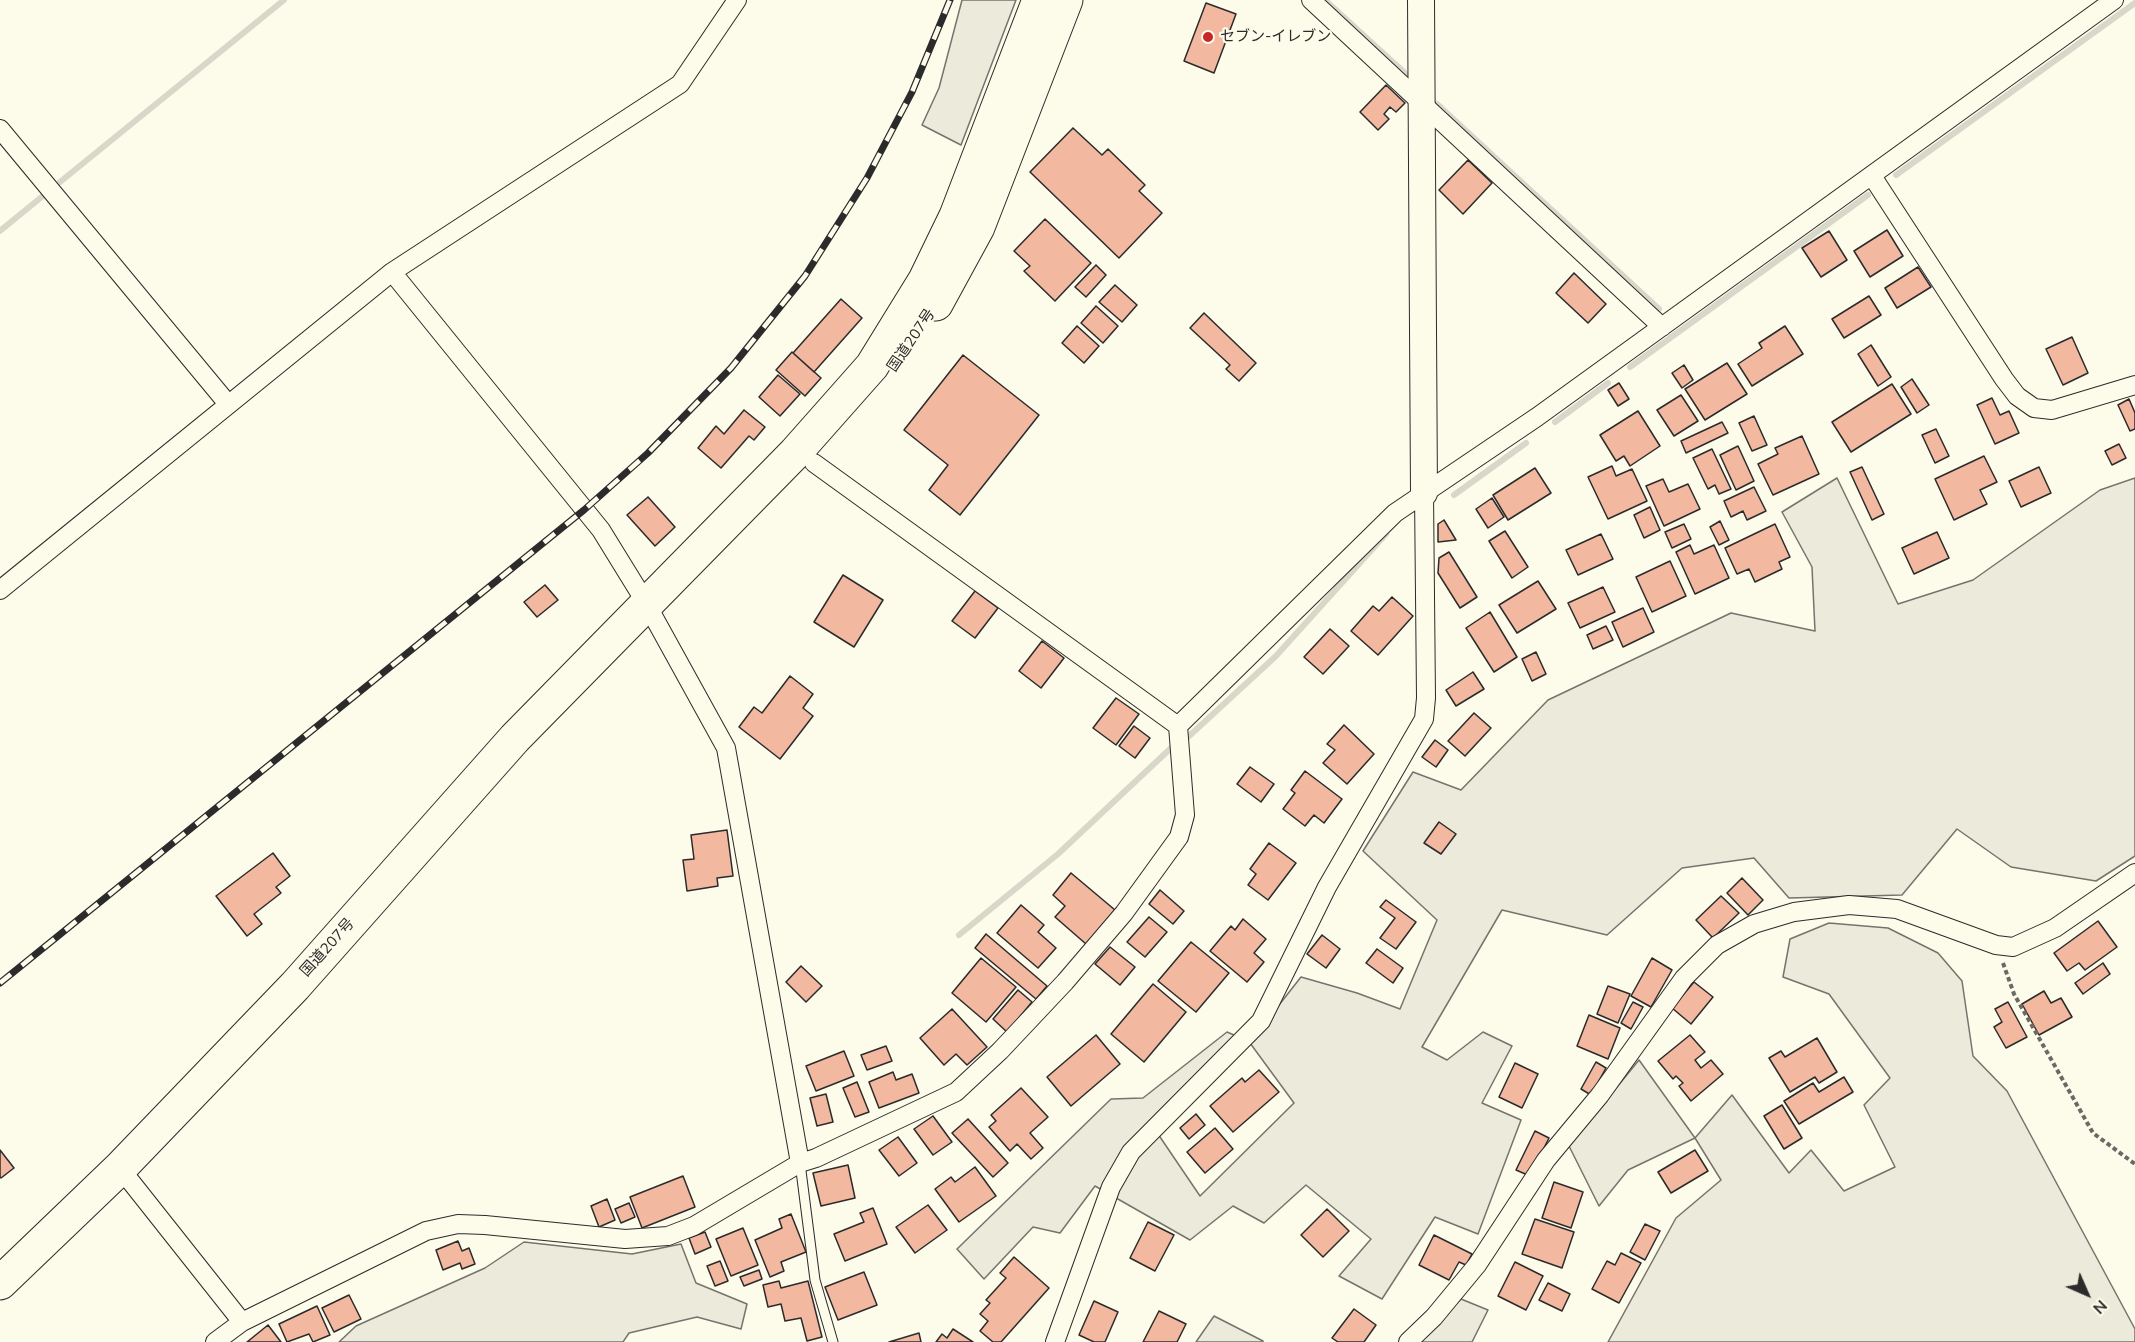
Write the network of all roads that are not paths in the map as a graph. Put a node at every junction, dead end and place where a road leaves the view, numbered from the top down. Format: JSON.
{"nodes":[{"id":1,"x":737,"y":0,"type":"edge"},
{"id":2,"x":1039,"y":0,"type":"edge"},
{"id":3,"x":1066,"y":0,"type":"edge"},
{"id":4,"x":1311,"y":0,"type":"edge"},
{"id":5,"x":1421,"y":0,"type":"edge"},
{"id":6,"x":2114,"y":0,"type":"edge"},
{"id":7,"x":1421,"y":101,"type":"junction"},
{"id":8,"x":0,"y":129,"type":"edge"},
{"id":9,"x":1872,"y":176,"type":"junction"},
{"id":10,"x":392,"y":272,"type":"junction"},
{"id":11,"x":1662,"y":327,"type":"junction"},
{"id":12,"x":2135,"y":385,"type":"edge"},
{"id":13,"x":228,"y":404,"type":"junction"},
{"id":14,"x":814,"y":463,"type":"junction"},
{"id":15,"x":1424,"y":493,"type":"junction"},
{"id":16,"x":0,"y":590,"type":"edge"},
{"id":17,"x":646,"y":603,"type":"junction"},
{"id":18,"x":1178,"y":726,"type":"junction"},
{"id":19,"x":2135,"y":873,"type":"edge"},
{"id":20,"x":800,"y":1162,"type":"junction"},
{"id":21,"x":120,"y":1168,"type":"junction"},
{"id":22,"x":0,"y":1283,"type":"edge"},
{"id":23,"x":242,"y":1322,"type":"junction"},
{"id":24,"x":215,"y":1342,"type":"edge"},
{"id":25,"x":832,"y":1342,"type":"edge"},
{"id":26,"x":1055,"y":1342,"type":"edge"},
{"id":27,"x":1408,"y":1342,"type":"edge"}],
"edges":[{"from":1,"to":10,"type":"street"},
{"from":2,"to":17,"type":"highway","name":"国道207号"},
{"from":3,"to":14,"type":"highway","name":"国道207号"},
{"from":4,"to":7,"type":"street"},
{"from":5,"to":7,"type":"street"},
{"from":6,"to":9,"type":"street"},
{"from":7,"to":11,"type":"street"},
{"from":7,"to":15,"type":"street"},
{"from":8,"to":13,"type":"street"},
{"from":9,"to":11,"type":"street"},
{"from":9,"to":12,"type":"street"},
{"from":10,"to":13,"type":"street"},
{"from":10,"to":17,"type":"street"},
{"from":11,"to":15,"type":"street"},
{"from":13,"to":16,"type":"street"},
{"from":14,"to":17,"type":"highway","name":"国道207号"},
{"from":14,"to":18,"type":"street"},
{"from":15,"to":18,"type":"street"},
{"from":15,"to":26,"type":"street"},
{"from":17,"to":20,"type":"street"},
{"from":17,"to":21,"type":"highway","name":"国道207号"},
{"from":18,"to":20,"type":"street"},
{"from":19,"to":27,"type":"street"},
{"from":20,"to":23,"type":"street"},
{"from":20,"to":25,"type":"lane"},
{"from":21,"to":22,"type":"highway","name":"国道207号"},
{"from":21,"to":23,"type":"street"},
{"from":23,"to":24,"type":"street"}]}
